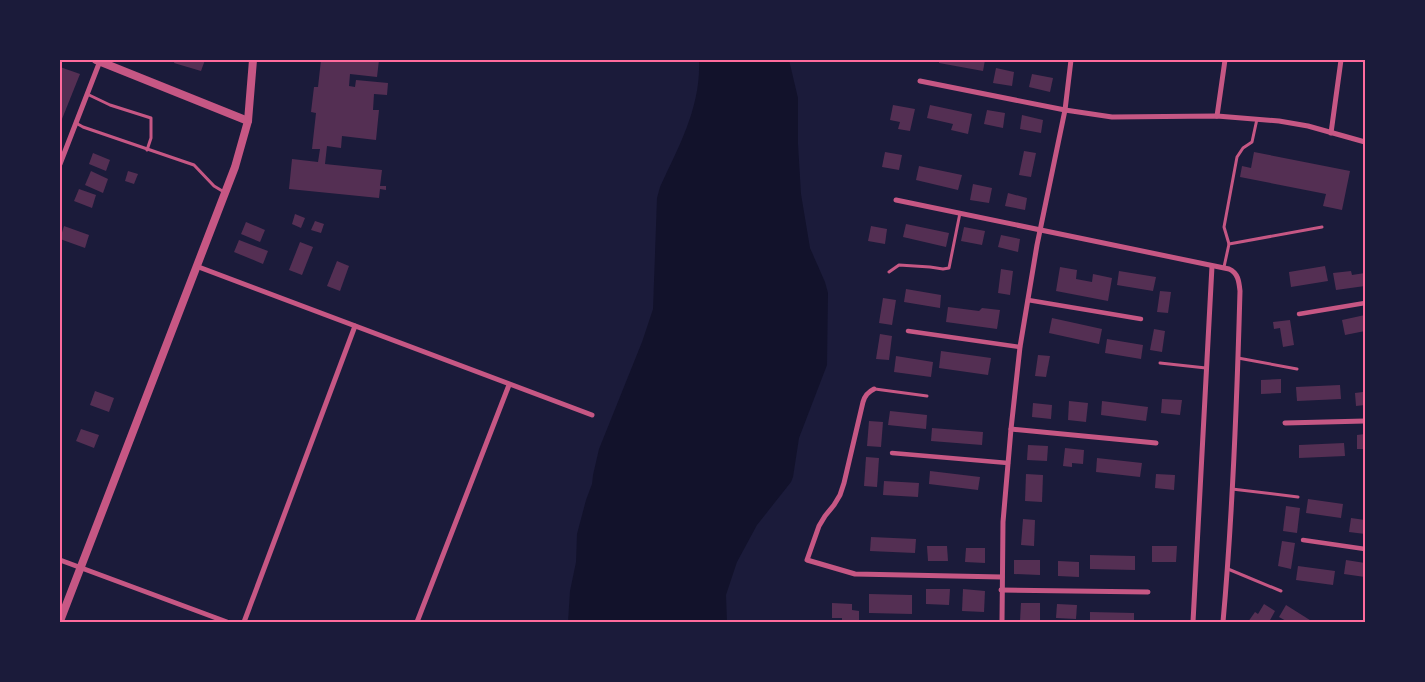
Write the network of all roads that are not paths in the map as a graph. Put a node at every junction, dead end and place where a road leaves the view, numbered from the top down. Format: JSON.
{"nodes":[{"id":1,"x":99,"y":60,"type":"edge"},
{"id":2,"x":253,"y":60,"type":"edge"},
{"id":3,"x":1071,"y":60,"type":"edge"},
{"id":4,"x":1225,"y":60,"type":"edge"},
{"id":5,"x":1341,"y":60,"type":"edge"},
{"id":6,"x":920,"y":81,"type":"dead end"},
{"id":7,"x":87,"y":94,"type":"junction"},
{"id":8,"x":1065,"y":110,"type":"junction"},
{"id":9,"x":1217,"y":116,"type":"junction"},
{"id":10,"x":1257,"y":119,"type":"junction"},
{"id":11,"x":248,"y":121,"type":"junction"},
{"id":12,"x":76,"y":123,"type":"junction"},
{"id":13,"x":1331,"y":133,"type":"junction"},
{"id":14,"x":1365,"y":142,"type":"edge"},
{"id":15,"x":148,"y":150,"type":"junction"},
{"id":16,"x":60,"y":164,"type":"edge"},
{"id":17,"x":225,"y":192,"type":"junction"},
{"id":18,"x":896,"y":200,"type":"dead end"},
{"id":19,"x":960,"y":213,"type":"junction"},
{"id":20,"x":1322,"y":227,"type":"dead end"},
{"id":21,"x":1041,"y":229,"type":"junction"},
{"id":22,"x":1229,"y":244,"type":"junction"},
{"id":23,"x":196,"y":266,"type":"junction"},
{"id":24,"x":1212,"y":266,"type":"junction"},
{"id":25,"x":1224,"y":268,"type":"junction"},
{"id":26,"x":889,"y":272,"type":"dead end"},
{"id":27,"x":1028,"y":300,"type":"junction"},
{"id":28,"x":1365,"y":303,"type":"edge"},
{"id":29,"x":1299,"y":314,"type":"dead end"},
{"id":30,"x":1141,"y":319,"type":"dead end"},
{"id":31,"x":356,"y":326,"type":"junction"},
{"id":32,"x":908,"y":331,"type":"dead end"},
{"id":33,"x":1020,"y":347,"type":"junction"},
{"id":34,"x":1238,"y":358,"type":"junction"},
{"id":35,"x":1160,"y":363,"type":"dead end"},
{"id":36,"x":1206,"y":368,"type":"junction"},
{"id":37,"x":1297,"y":369,"type":"dead end"},
{"id":38,"x":508,"y":384,"type":"junction"},
{"id":39,"x":874,"y":389,"type":"joint"},
{"id":40,"x":927,"y":396,"type":"dead end"},
{"id":41,"x":592,"y":415,"type":"dead end"},
{"id":42,"x":1365,"y":421,"type":"edge"},
{"id":43,"x":1285,"y":423,"type":"dead end"},
{"id":44,"x":1011,"y":429,"type":"junction"},
{"id":45,"x":1156,"y":443,"type":"dead end"},
{"id":46,"x":892,"y":453,"type":"dead end"},
{"id":47,"x":1008,"y":463,"type":"junction"},
{"id":48,"x":1232,"y":489,"type":"junction"},
{"id":49,"x":1298,"y":497,"type":"dead end"},
{"id":50,"x":1303,"y":540,"type":"dead end"},
{"id":51,"x":1365,"y":549,"type":"edge"},
{"id":52,"x":60,"y":560,"type":"edge"},
{"id":53,"x":80,"y":568,"type":"junction"},
{"id":54,"x":1228,"y":569,"type":"junction"},
{"id":55,"x":1002,"y":577,"type":"junction"},
{"id":56,"x":1001,"y":590,"type":"junction"},
{"id":57,"x":1280,"y":590,"type":"dead end"},
{"id":58,"x":1148,"y":592,"type":"dead end"},
{"id":59,"x":60,"y":621,"type":"edge"},
{"id":60,"x":227,"y":622,"type":"edge"},
{"id":61,"x":244,"y":622,"type":"edge"},
{"id":62,"x":418,"y":622,"type":"edge"},
{"id":63,"x":1002,"y":622,"type":"edge"},
{"id":64,"x":1193,"y":622,"type":"edge"},
{"id":65,"x":1223,"y":622,"type":"edge"}],
"edges":[{"from":1,"to":7,"type":"street"},
{"from":1,"to":11,"type":"street"},
{"from":2,"to":11,"type":"street"},
{"from":3,"to":8,"type":"street"},
{"from":4,"to":9,"type":"street"},
{"from":5,"to":13,"type":"street"},
{"from":6,"to":8,"type":"street"},
{"from":7,"to":12,"type":"street"},
{"from":7,"to":15,"type":"lane"},
{"from":8,"to":9,"type":"street"},
{"from":8,"to":21,"type":"street"},
{"from":9,"to":10,"type":"street"},
{"from":10,"to":13,"type":"street"},
{"from":10,"to":22,"type":"lane"},
{"from":11,"to":17,"type":"street"},
{"from":12,"to":15,"type":"lane"},
{"from":12,"to":16,"type":"street"},
{"from":13,"to":14,"type":"street"},
{"from":15,"to":17,"type":"lane"},
{"from":17,"to":23,"type":"street"},
{"from":18,"to":19,"type":"street"},
{"from":19,"to":21,"type":"street"},
{"from":19,"to":26,"type":"lane"},
{"from":20,"to":22,"type":"lane"},
{"from":21,"to":24,"type":"street"},
{"from":21,"to":27,"type":"street"},
{"from":22,"to":25,"type":"lane"},
{"from":23,"to":31,"type":"street"},
{"from":23,"to":53,"type":"street"},
{"from":24,"to":25,"type":"street"},
{"from":24,"to":36,"type":"street"},
{"from":25,"to":34,"type":"street"},
{"from":27,"to":30,"type":"street"},
{"from":27,"to":33,"type":"street"},
{"from":28,"to":29,"type":"street"},
{"from":31,"to":38,"type":"street"},
{"from":31,"to":61,"type":"street"},
{"from":32,"to":33,"type":"street"},
{"from":33,"to":44,"type":"street"},
{"from":34,"to":37,"type":"lane"},
{"from":34,"to":48,"type":"street"},
{"from":35,"to":36,"type":"lane"},
{"from":36,"to":64,"type":"street"},
{"from":38,"to":41,"type":"street"},
{"from":38,"to":62,"type":"street"},
{"from":39,"to":40,"type":"lane"},
{"from":39,"to":55,"type":"street"},
{"from":42,"to":43,"type":"street"},
{"from":44,"to":45,"type":"street"},
{"from":44,"to":47,"type":"street"},
{"from":46,"to":47,"type":"street"},
{"from":47,"to":55,"type":"street"},
{"from":48,"to":49,"type":"lane"},
{"from":48,"to":54,"type":"street"},
{"from":50,"to":51,"type":"street"},
{"from":52,"to":53,"type":"street"},
{"from":53,"to":59,"type":"street"},
{"from":53,"to":60,"type":"street"},
{"from":54,"to":57,"type":"lane"},
{"from":54,"to":65,"type":"street"},
{"from":55,"to":56,"type":"street"},
{"from":56,"to":58,"type":"street"},
{"from":56,"to":63,"type":"street"}]}
